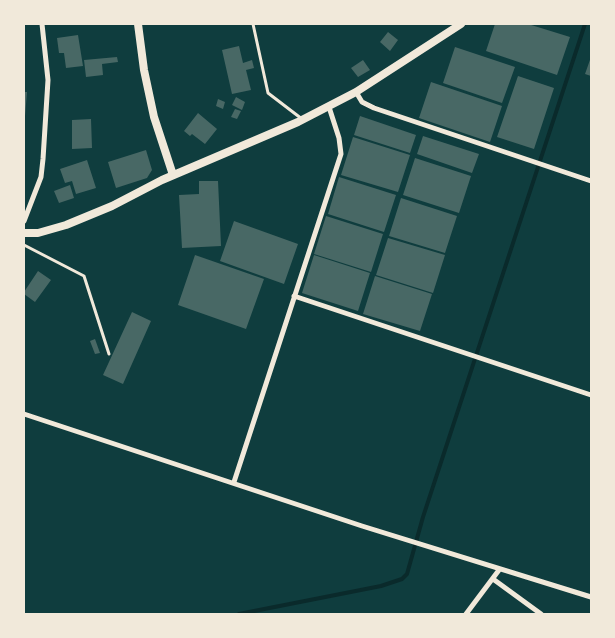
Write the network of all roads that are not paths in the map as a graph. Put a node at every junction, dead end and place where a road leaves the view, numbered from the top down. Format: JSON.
{"nodes":[{"id":1,"x":42,"y":24,"type":"edge"},
{"id":2,"x":138,"y":24,"type":"edge"},
{"id":3,"x":253,"y":24,"type":"edge"},
{"id":4,"x":460,"y":24,"type":"edge"},
{"id":5,"x":356,"y":92,"type":"junction"},
{"id":6,"x":329,"y":107,"type":"junction"},
{"id":7,"x":303,"y":120,"type":"junction"},
{"id":8,"x":173,"y":175,"type":"junction"},
{"id":9,"x":591,"y":180,"type":"edge"},
{"id":10,"x":24,"y":221,"type":"edge"},
{"id":11,"x":24,"y":233,"type":"edge"},
{"id":12,"x":24,"y":246,"type":"edge"},
{"id":13,"x":294,"y":296,"type":"junction"},
{"id":14,"x":109,"y":354,"type":"dead end"},
{"id":15,"x":591,"y":395,"type":"edge"},
{"id":16,"x":24,"y":414,"type":"edge"},
{"id":17,"x":234,"y":482,"type":"junction"},
{"id":18,"x":499,"y":570,"type":"junction"},
{"id":19,"x":493,"y":579,"type":"junction"},
{"id":20,"x":591,"y":596,"type":"edge"},
{"id":21,"x":466,"y":614,"type":"edge"},
{"id":22,"x":540,"y":614,"type":"edge"}],
"edges":[{"from":1,"to":10,"type":"street"},
{"from":2,"to":8,"type":"street"},
{"from":3,"to":7,"type":"lane"},
{"from":4,"to":5,"type":"street"},
{"from":5,"to":6,"type":"street"},
{"from":5,"to":9,"type":"street"},
{"from":6,"to":7,"type":"street"},
{"from":6,"to":13,"type":"street"},
{"from":7,"to":8,"type":"street"},
{"from":8,"to":11,"type":"street"},
{"from":12,"to":14,"type":"lane"},
{"from":13,"to":15,"type":"street"},
{"from":13,"to":17,"type":"street"},
{"from":16,"to":17,"type":"street"},
{"from":17,"to":18,"type":"street"},
{"from":18,"to":19,"type":"street"},
{"from":18,"to":20,"type":"street"},
{"from":19,"to":21,"type":"street"},
{"from":19,"to":22,"type":"street"}]}
